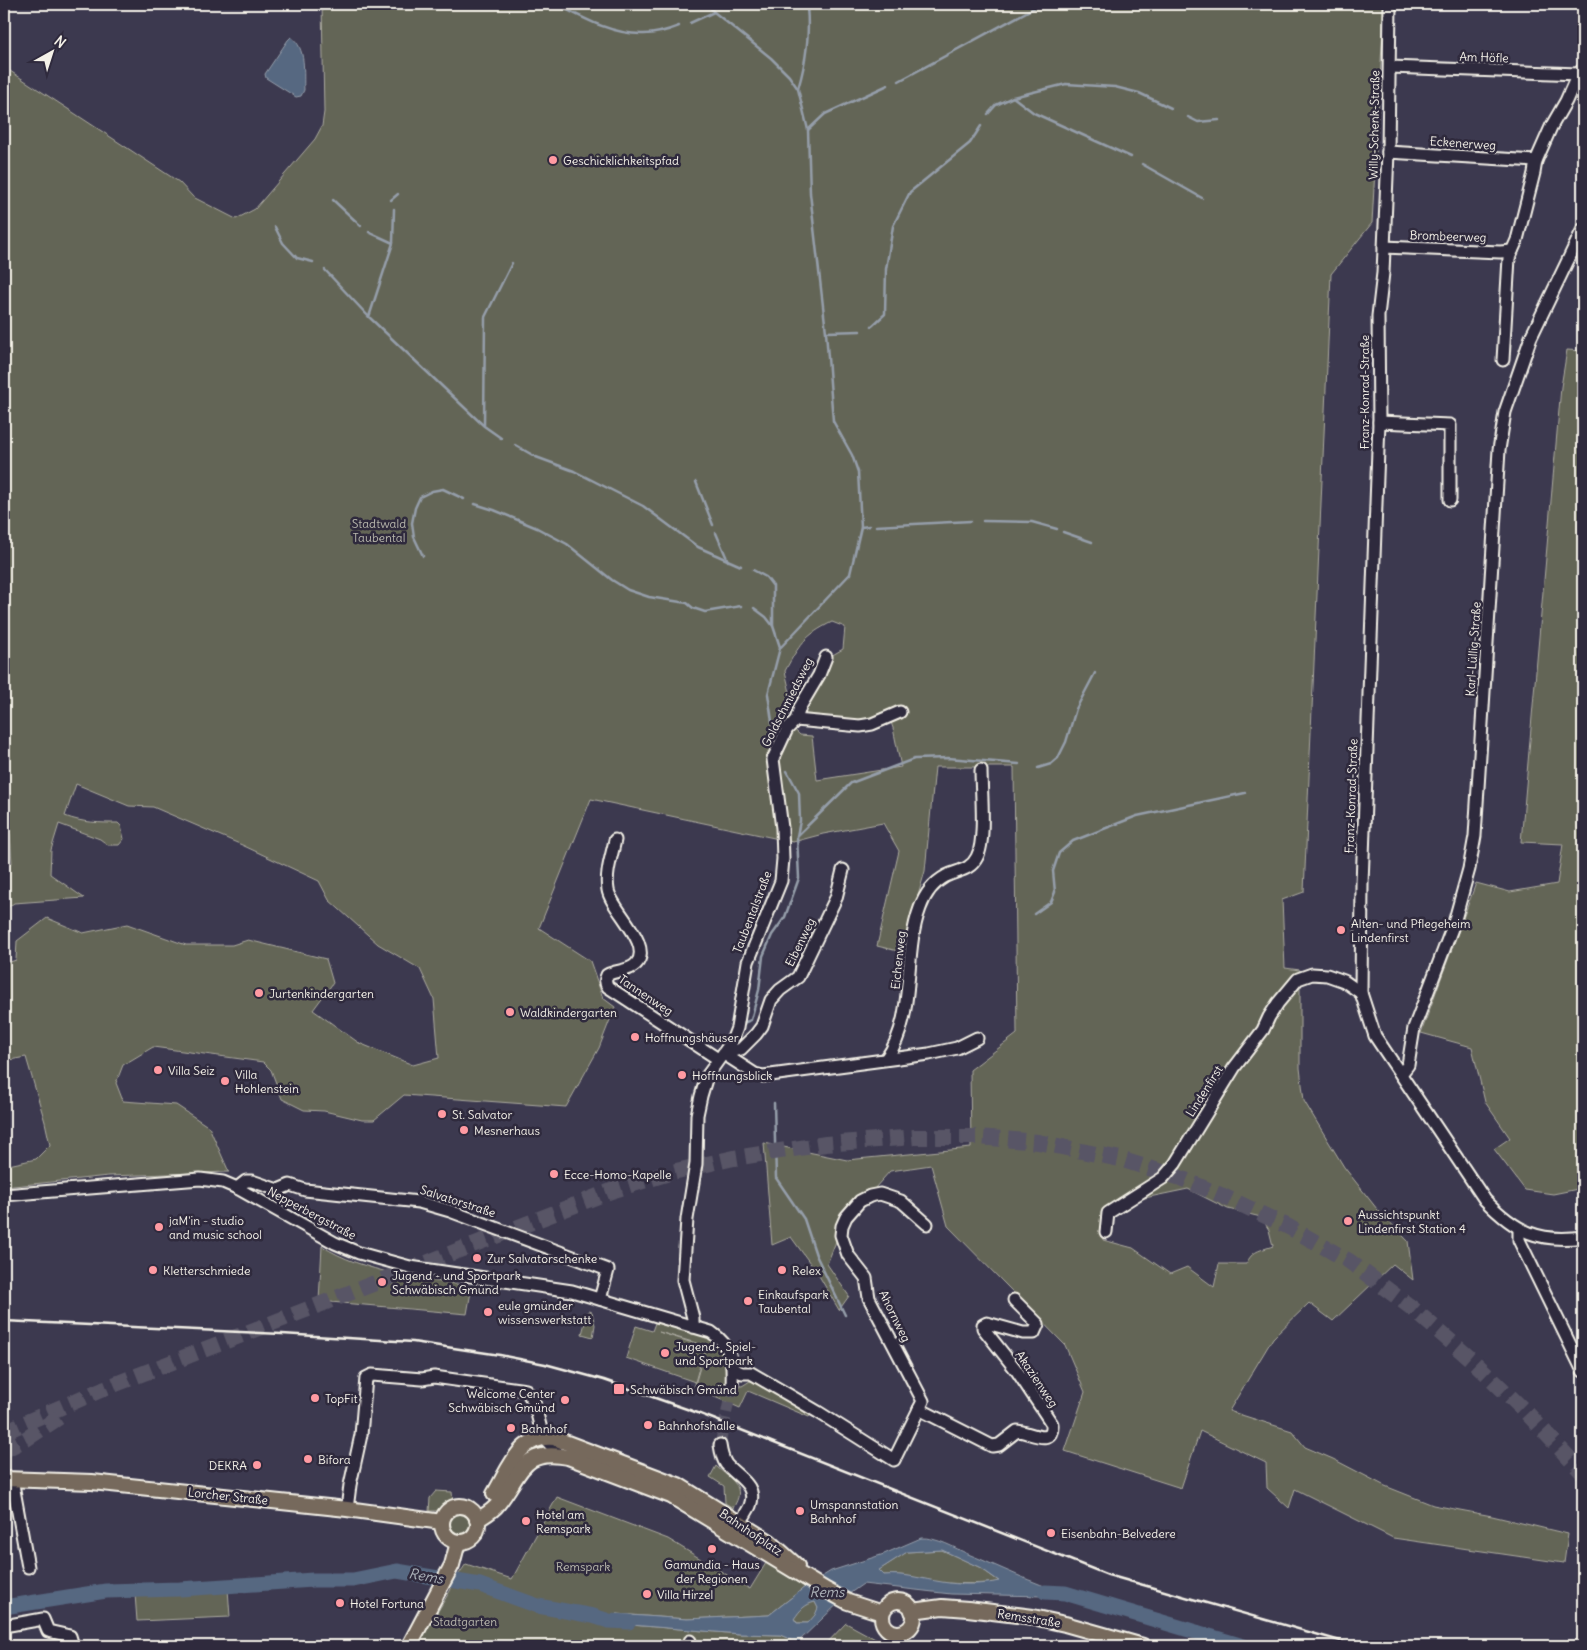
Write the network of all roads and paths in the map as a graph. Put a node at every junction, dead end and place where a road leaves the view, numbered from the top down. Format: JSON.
{"nodes":[{"id":1,"x":1390,"y":4,"type":"edge"},
{"id":2,"x":1390,"y":67,"type":"junction"},
{"id":3,"x":1580,"y":72,"type":"edge"},
{"id":4,"x":1388,"y":152,"type":"junction"},
{"id":5,"x":1536,"y":161,"type":"junction"},
{"id":6,"x":1583,"y":229,"type":"edge"},
{"id":7,"x":1384,"y":247,"type":"junction"},
{"id":8,"x":1512,"y":251,"type":"junction"},
{"id":9,"x":1503,"y":360,"type":"dead end"},
{"id":10,"x":1378,"y":422,"type":"junction"},
{"id":11,"x":1450,"y":500,"type":"dead end"},
{"id":12,"x":826,"y":657,"type":"dead end"},
{"id":13,"x":900,"y":712,"type":"dead end"},
{"id":14,"x":796,"y":720,"type":"junction"},
{"id":15,"x":773,"y":760,"type":"joint"},
{"id":16,"x":981,"y":770,"type":"dead end"},
{"id":17,"x":615,"y":840,"type":"dead end"},
{"id":18,"x":843,"y":870,"type":"dead end"},
{"id":19,"x":1361,"y":993,"type":"junction"},
{"id":20,"x":977,"y":1038,"type":"dead end"},
{"id":21,"x":721,"y":1056,"type":"junction"},
{"id":22,"x":886,"y":1059,"type":"junction"},
{"id":23,"x":1402,"y":1074,"type":"junction"},
{"id":24,"x":237,"y":1188,"type":"junction"},
{"id":25,"x":4,"y":1195,"type":"edge"},
{"id":26,"x":927,"y":1224,"type":"dead end"},
{"id":27,"x":1519,"y":1229,"type":"junction"},
{"id":28,"x":1106,"y":1232,"type":"dead end"},
{"id":29,"x":1583,"y":1237,"type":"edge"},
{"id":30,"x":600,"y":1299,"type":"junction"},
{"id":31,"x":1014,"y":1300,"type":"dead end"},
{"id":32,"x":692,"y":1327,"type":"junction"},
{"id":33,"x":733,"y":1369,"type":"junction"},
{"id":34,"x":1583,"y":1370,"type":"edge"},
{"id":35,"x":732,"y":1386,"type":"tunnel mouth"},
{"id":36,"x":919,"y":1408,"type":"junction"},
{"id":37,"x":543,"y":1438,"type":"junction"},
{"id":38,"x":720,"y":1445,"type":"tunnel mouth"},
{"id":39,"x":561,"y":1456,"type":"junction"},
{"id":40,"x":8,"y":1479,"type":"edge"},
{"id":41,"x":347,"y":1509,"type":"junction"},
{"id":42,"x":475,"y":1516,"type":"junction"},
{"id":43,"x":442,"y":1522,"type":"junction"},
{"id":44,"x":740,"y":1523,"type":"junction"},
{"id":45,"x":458,"y":1542,"type":"junction"},
{"id":46,"x":28,"y":1567,"type":"dead end"},
{"id":47,"x":808,"y":1578,"type":"junction"},
{"id":48,"x":912,"y":1611,"type":"junction"},
{"id":49,"x":882,"y":1613,"type":"junction"},
{"id":50,"x":4,"y":1626,"type":"edge"},
{"id":51,"x":897,"y":1640,"type":"edge"},
{"id":52,"x":72,"y":1646,"type":"edge"},
{"id":53,"x":409,"y":1646,"type":"edge"},
{"id":54,"x":1143,"y":1646,"type":"edge"}],
"edges":[{"from":1,"to":2,"type":"street","name":"Willy-Schenk-Straße"},
{"from":2,"to":3,"type":"street","name":"Am Höfle"},
{"from":2,"to":4,"type":"street","name":"Willy-Schenk-Straße"},
{"from":3,"to":5,"type":"street"},
{"from":4,"to":5,"type":"street","name":"Eckenerweg"},
{"from":4,"to":7,"type":"street","name":"Willy-Schenk-Straße"},
{"from":5,"to":8,"type":"street"},
{"from":6,"to":23,"type":"street","name":"Karl-Lüllig-Straße"},
{"from":7,"to":8,"type":"street","name":"Brombeerweg"},
{"from":7,"to":10,"type":"street","name":"Franz-Konrad-Straße"},
{"from":8,"to":9,"type":"street"},
{"from":10,"to":11,"type":"street"},
{"from":10,"to":19,"type":"street","name":"Franz-Konrad-Straße"},
{"from":12,"to":14,"type":"street","name":"Goldschmiedsweg"},
{"from":13,"to":14,"type":"street"},
{"from":14,"to":15,"type":"street","name":"Goldschmiedsweg"},
{"from":15,"to":21,"type":"street","name":"Taubentalstraße"},
{"from":16,"to":22,"type":"street","name":"Eichenweg"},
{"from":17,"to":21,"type":"street","name":"Tannenweg"},
{"from":18,"to":21,"type":"street","name":"Eibenweg"},
{"from":19,"to":23,"type":"street","name":"Franz-Konrad-Straße"},
{"from":19,"to":28,"type":"street","name":"Lindenfirst"},
{"from":20,"to":22,"type":"street"},
{"from":21,"to":22,"type":"street"},
{"from":21,"to":32,"type":"street","name":"Taubentalstraße"},
{"from":23,"to":27,"type":"street","name":"Franz-Konrad-Straße"},
{"from":24,"to":25,"type":"street","name":"Nepperbergstraße"},
{"from":24,"to":30,"type":"street","name":"Nepperbergstraße"},
{"from":24,"to":30,"type":"street","name":"Salvatorstraße"},
{"from":26,"to":36,"type":"street","name":"Ahornweg"},
{"from":27,"to":29,"type":"street","name":"Franz-Konrad-Straße"},
{"from":27,"to":34,"type":"street"},
{"from":30,"to":32,"type":"street","name":"Nepperbergstraße"},
{"from":31,"to":36,"type":"street","name":"Akazienweg"},
{"from":32,"to":33,"type":"street"},
{"from":33,"to":35,"type":"street"},
{"from":33,"to":36,"type":"street"},
{"from":37,"to":39,"type":"street","name":"Bahnhofplatz"},
{"from":37,"to":41,"type":"street"},
{"from":37,"to":42,"type":"main road"},
{"from":37,"to":44,"type":"main road","name":"Bahnhofplatz"},
{"from":38,"to":44,"type":"street"},
{"from":39,"to":42,"type":"main road","name":"Bahnhofplatz"},
{"from":39,"to":47,"type":"main road","name":"Bahnhofplatz"},
{"from":40,"to":41,"type":"main road","name":"Lorcher Straße"},
{"from":40,"to":46,"type":"street","name":"Lorcher Straße"},
{"from":41,"to":43,"type":"main road","name":"Lorcher Straße"},
{"from":42,"to":43,"type":"main road"},
{"from":42,"to":45,"type":"main road"},
{"from":43,"to":45,"type":"main road"},
{"from":44,"to":47,"type":"main road","name":"Bahnhofplatz"},
{"from":45,"to":53,"type":"main road"},
{"from":47,"to":49,"type":"main road"},
{"from":48,"to":49,"type":"main road"},
{"from":48,"to":51,"type":"main road"},
{"from":48,"to":54,"type":"main road","name":"Remsstraße"},
{"from":49,"to":51,"type":"main road"},
{"from":50,"to":52,"type":"street"}]}
